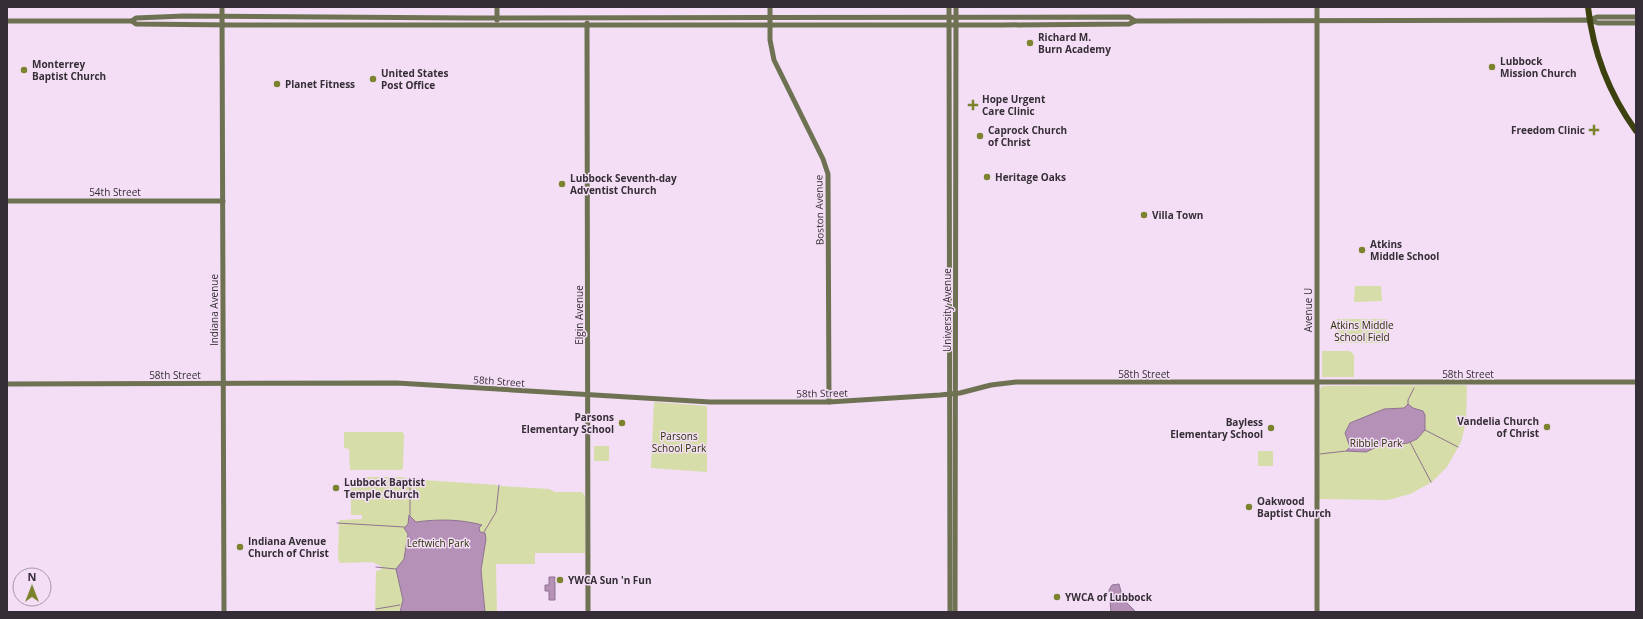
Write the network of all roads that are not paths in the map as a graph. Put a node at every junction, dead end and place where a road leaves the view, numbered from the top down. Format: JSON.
{"nodes":[{"id":1,"x":222,"y":7,"type":"edge"},
{"id":2,"x":497,"y":7,"type":"edge"},
{"id":3,"x":770,"y":7,"type":"edge"},
{"id":4,"x":949,"y":7,"type":"edge"},
{"id":5,"x":956,"y":7,"type":"edge"},
{"id":6,"x":1317,"y":7,"type":"edge"},
{"id":7,"x":1588,"y":7,"type":"edge"},
{"id":8,"x":222,"y":16,"type":"junction"},
{"id":9,"x":949,"y":16,"type":"junction"},
{"id":10,"x":956,"y":16,"type":"junction"},
{"id":11,"x":1636,"y":17,"type":"edge"},
{"id":12,"x":497,"y":18,"type":"junction"},
{"id":13,"x":588,"y":18,"type":"junction"},
{"id":14,"x":770,"y":18,"type":"junction"},
{"id":15,"x":1135,"y":20,"type":"junction"},
{"id":16,"x":1317,"y":20,"type":"junction"},
{"id":17,"x":1589,"y":20,"type":"junction"},
{"id":18,"x":7,"y":21,"type":"edge"},
{"id":19,"x":132,"y":21,"type":"junction"},
{"id":20,"x":1636,"y":23,"type":"edge"},
{"id":21,"x":222,"y":24,"type":"junction"},
{"id":22,"x":588,"y":24,"type":"junction"},
{"id":23,"x":497,"y":25,"type":"junction"},
{"id":24,"x":770,"y":25,"type":"junction"},
{"id":25,"x":949,"y":25,"type":"junction"},
{"id":26,"x":956,"y":25,"type":"junction"},
{"id":27,"x":1636,"y":131,"type":"edge"},
{"id":28,"x":7,"y":201,"type":"edge"},
{"id":29,"x":223,"y":201,"type":"junction"},
{"id":30,"x":1636,"y":382,"type":"edge"},
{"id":31,"x":1317,"y":383,"type":"junction"},
{"id":32,"x":7,"y":384,"type":"edge"},
{"id":33,"x":223,"y":384,"type":"junction"},
{"id":34,"x":953,"y":394,"type":"junction"},
{"id":35,"x":588,"y":395,"type":"junction"},
{"id":36,"x":829,"y":402,"type":"junction"},
{"id":37,"x":224,"y":612,"type":"edge"},
{"id":38,"x":588,"y":612,"type":"edge"},
{"id":39,"x":950,"y":612,"type":"edge"},
{"id":40,"x":955,"y":612,"type":"edge"},
{"id":41,"x":1317,"y":612,"type":"edge"}],
"edges":[{"from":1,"to":8,"type":"main road","name":"Indiana Avenue"},
{"from":2,"to":12,"type":"main road"},
{"from":3,"to":14,"type":"main road","name":"Boston Avenue"},
{"from":4,"to":9,"type":"main road","name":"University Avenue"},
{"from":5,"to":10,"type":"main road","name":"University Avenue"},
{"from":6,"to":16,"type":"main road","name":"Avenue U"},
{"from":7,"to":17,"type":"highway"},
{"from":8,"to":12,"type":"main road"},
{"from":8,"to":19,"type":"main road"},
{"from":8,"to":21,"type":"main road","name":"Indiana Avenue"},
{"from":9,"to":10,"type":"main road"},
{"from":9,"to":14,"type":"main road"},
{"from":9,"to":25,"type":"main road","name":"University Avenue"},
{"from":10,"to":15,"type":"main road"},
{"from":10,"to":26,"type":"main road","name":"University Avenue"},
{"from":11,"to":17,"type":"main road"},
{"from":12,"to":13,"type":"main road"},
{"from":12,"to":23,"type":"main road"},
{"from":13,"to":14,"type":"main road"},
{"from":13,"to":22,"type":"main road","name":"Elgin Avenue"},
{"from":14,"to":24,"type":"main road","name":"Boston Avenue"},
{"from":15,"to":16,"type":"main road"},
{"from":15,"to":26,"type":"main road"},
{"from":16,"to":17,"type":"main road"},
{"from":16,"to":31,"type":"main road","name":"Avenue U"},
{"from":17,"to":20,"type":"main road"},
{"from":17,"to":27,"type":"highway"},
{"from":18,"to":19,"type":"main road"},
{"from":19,"to":21,"type":"main road"},
{"from":21,"to":23,"type":"main road"},
{"from":21,"to":29,"type":"main road","name":"Indiana Avenue"},
{"from":22,"to":23,"type":"main road"},
{"from":22,"to":24,"type":"main road"},
{"from":22,"to":35,"type":"main road","name":"Elgin Avenue"},
{"from":24,"to":25,"type":"main road"},
{"from":24,"to":36,"type":"main road","name":"Boston Avenue"},
{"from":25,"to":26,"type":"main road"},
{"from":25,"to":34,"type":"main road","name":"University Avenue"},
{"from":26,"to":34,"type":"main road","name":"University Avenue"},
{"from":28,"to":29,"type":"main road","name":"54th Street"},
{"from":29,"to":33,"type":"main road","name":"Indiana Avenue"},
{"from":30,"to":31,"type":"main road","name":"58th Street"},
{"from":31,"to":34,"type":"main road","name":"58th Street"},
{"from":31,"to":41,"type":"main road","name":"Avenue U"},
{"from":32,"to":33,"type":"main road","name":"58th Street"},
{"from":33,"to":35,"type":"main road","name":"58th Street"},
{"from":33,"to":37,"type":"main road","name":"Indiana Avenue"},
{"from":34,"to":36,"type":"main road","name":"58th Street"},
{"from":34,"to":39,"type":"main road","name":"University Avenue"},
{"from":34,"to":40,"type":"main road","name":"University Avenue"},
{"from":35,"to":36,"type":"main road","name":"58th Street"},
{"from":35,"to":38,"type":"main road","name":"Elgin Avenue"}]}
